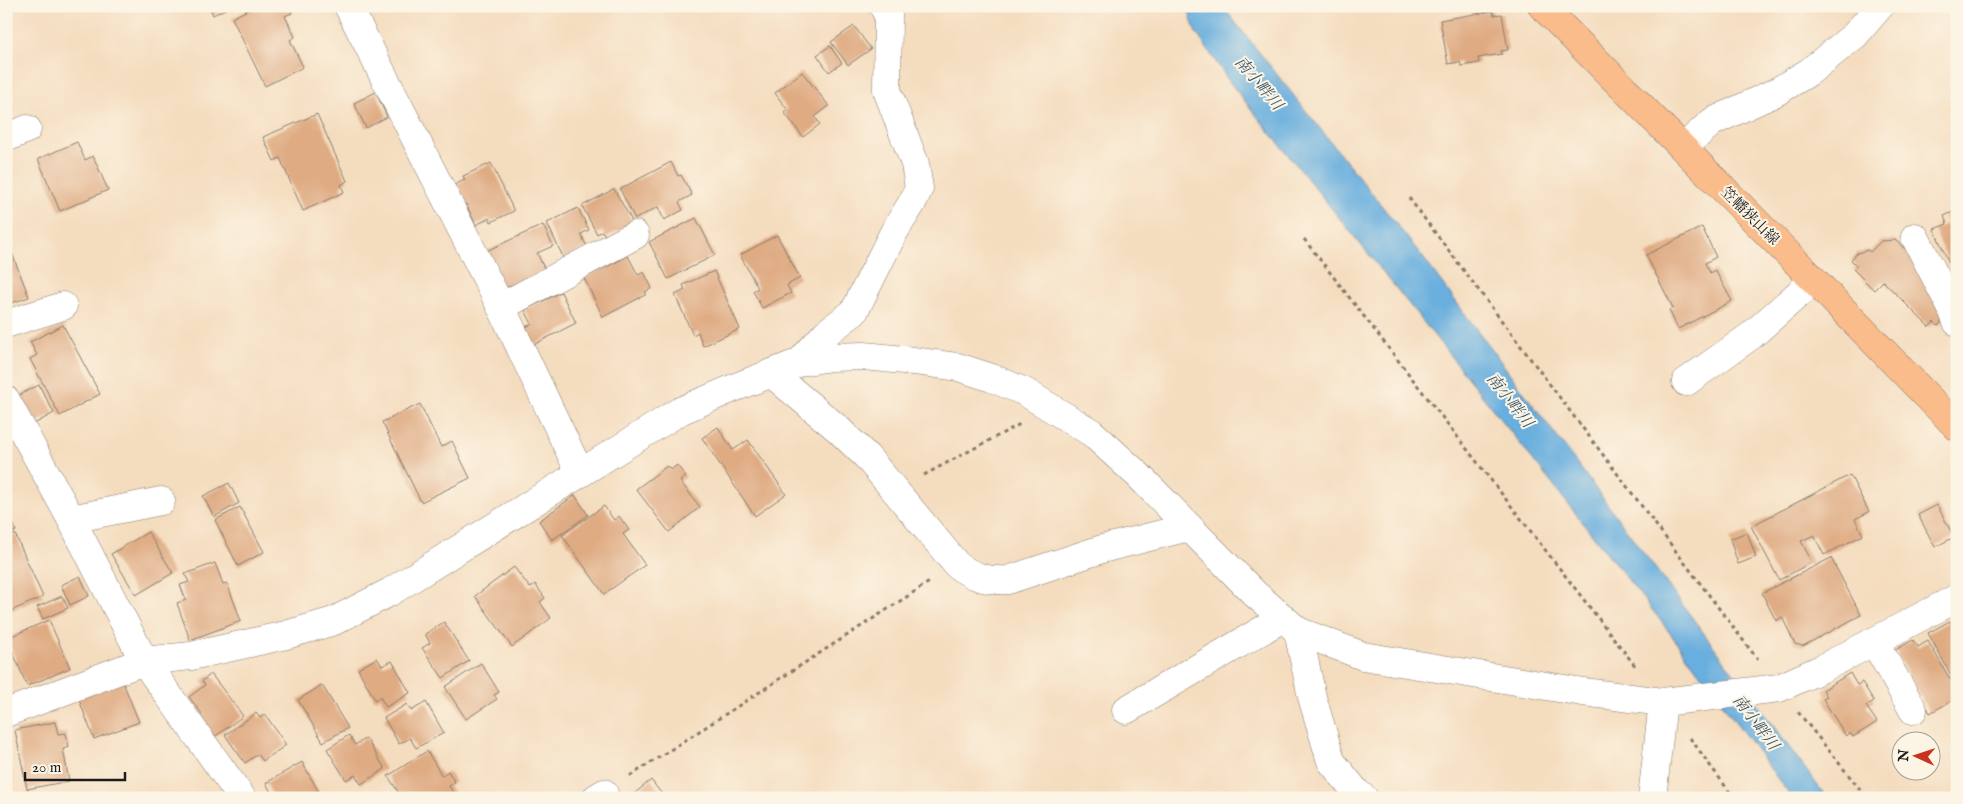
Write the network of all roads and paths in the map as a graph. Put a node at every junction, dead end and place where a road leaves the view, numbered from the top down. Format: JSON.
{"nodes":[{"id":1,"x":348,"y":6,"type":"edge"},
{"id":2,"x":1542,"y":6,"type":"edge"},
{"id":3,"x":1880,"y":6,"type":"edge"},
{"id":4,"x":889,"y":9,"type":"edge"},
{"id":5,"x":1682,"y":148,"type":"junction"},
{"id":6,"x":1409,"y":198,"type":"dead end"},
{"id":7,"x":634,"y":235,"type":"dead end"},
{"id":8,"x":1915,"y":237,"type":"dead end"},
{"id":9,"x":1304,"y":239,"type":"dead end"},
{"id":10,"x":1814,"y":280,"type":"junction"},
{"id":11,"x":63,"y":306,"type":"dead end"},
{"id":12,"x":501,"y":306,"type":"junction"},
{"id":13,"x":1957,"y":322,"type":"edge"},
{"id":14,"x":6,"y":324,"type":"edge"},
{"id":15,"x":800,"y":362,"type":"junction"},
{"id":16,"x":771,"y":373,"type":"junction"},
{"id":17,"x":1686,"y":382,"type":"dead end"},
{"id":18,"x":6,"y":400,"type":"edge"},
{"id":19,"x":1050,"y":408,"type":"junction"},
{"id":20,"x":1957,"y":427,"type":"edge"},
{"id":21,"x":580,"y":473,"type":"junction"},
{"id":22,"x":894,"y":491,"type":"junction"},
{"id":23,"x":161,"y":501,"type":"dead end"},
{"id":24,"x":71,"y":520,"type":"junction"},
{"id":25,"x":1188,"y":527,"type":"junction"},
{"id":26,"x":957,"y":564,"type":"junction"},
{"id":27,"x":1957,"y":598,"type":"edge"},
{"id":28,"x":1290,"y":624,"type":"junction"},
{"id":29,"x":1874,"y":641,"type":"junction"},
{"id":30,"x":144,"y":661,"type":"junction"},
{"id":31,"x":1777,"y":688,"type":"junction"},
{"id":32,"x":1664,"y":702,"type":"junction"},
{"id":33,"x":1126,"y":710,"type":"dead end"},
{"id":34,"x":1912,"y":710,"type":"dead end"},
{"id":35,"x":6,"y":713,"type":"edge"},
{"id":36,"x":600,"y":795,"type":"edge"},
{"id":37,"x":1357,"y":796,"type":"edge"},
{"id":38,"x":1648,"y":796,"type":"edge"},
{"id":39,"x":242,"y":798,"type":"edge"},
{"id":40,"x":1734,"y":798,"type":"edge"},
{"id":41,"x":1867,"y":798,"type":"edge"}],
"edges":[{"from":1,"to":12,"type":"street"},
{"from":2,"to":5,"type":"main road","name":"笠幡狭山線"},
{"from":3,"to":5,"type":"street"},
{"from":4,"to":15,"type":"street"},
{"from":5,"to":10,"type":"main road","name":"笠幡狭山線"},
{"from":6,"to":31,"type":"path"},
{"from":7,"to":12,"type":"street"},
{"from":8,"to":13,"type":"street"},
{"from":9,"to":32,"type":"path"},
{"from":10,"to":17,"type":"street"},
{"from":10,"to":20,"type":"main road","name":"笠幡狭山線"},
{"from":11,"to":14,"type":"street"},
{"from":12,"to":21,"type":"street"},
{"from":15,"to":16,"type":"street"},
{"from":15,"to":19,"type":"street"},
{"from":16,"to":21,"type":"street"},
{"from":16,"to":22,"type":"street"},
{"from":18,"to":24,"type":"street"},
{"from":19,"to":22,"type":"path"},
{"from":19,"to":25,"type":"street"},
{"from":21,"to":30,"type":"street"},
{"from":22,"to":26,"type":"street"},
{"from":23,"to":24,"type":"street"},
{"from":24,"to":30,"type":"street"},
{"from":25,"to":26,"type":"street"},
{"from":25,"to":28,"type":"street"},
{"from":26,"to":36,"type":"path"},
{"from":27,"to":29,"type":"street"},
{"from":28,"to":32,"type":"street"},
{"from":28,"to":33,"type":"street"},
{"from":28,"to":37,"type":"street"},
{"from":29,"to":31,"type":"street"},
{"from":29,"to":34,"type":"street"},
{"from":30,"to":35,"type":"street"},
{"from":30,"to":39,"type":"street"},
{"from":31,"to":32,"type":"street"},
{"from":31,"to":41,"type":"path"},
{"from":32,"to":38,"type":"street"},
{"from":32,"to":40,"type":"path"}]}
